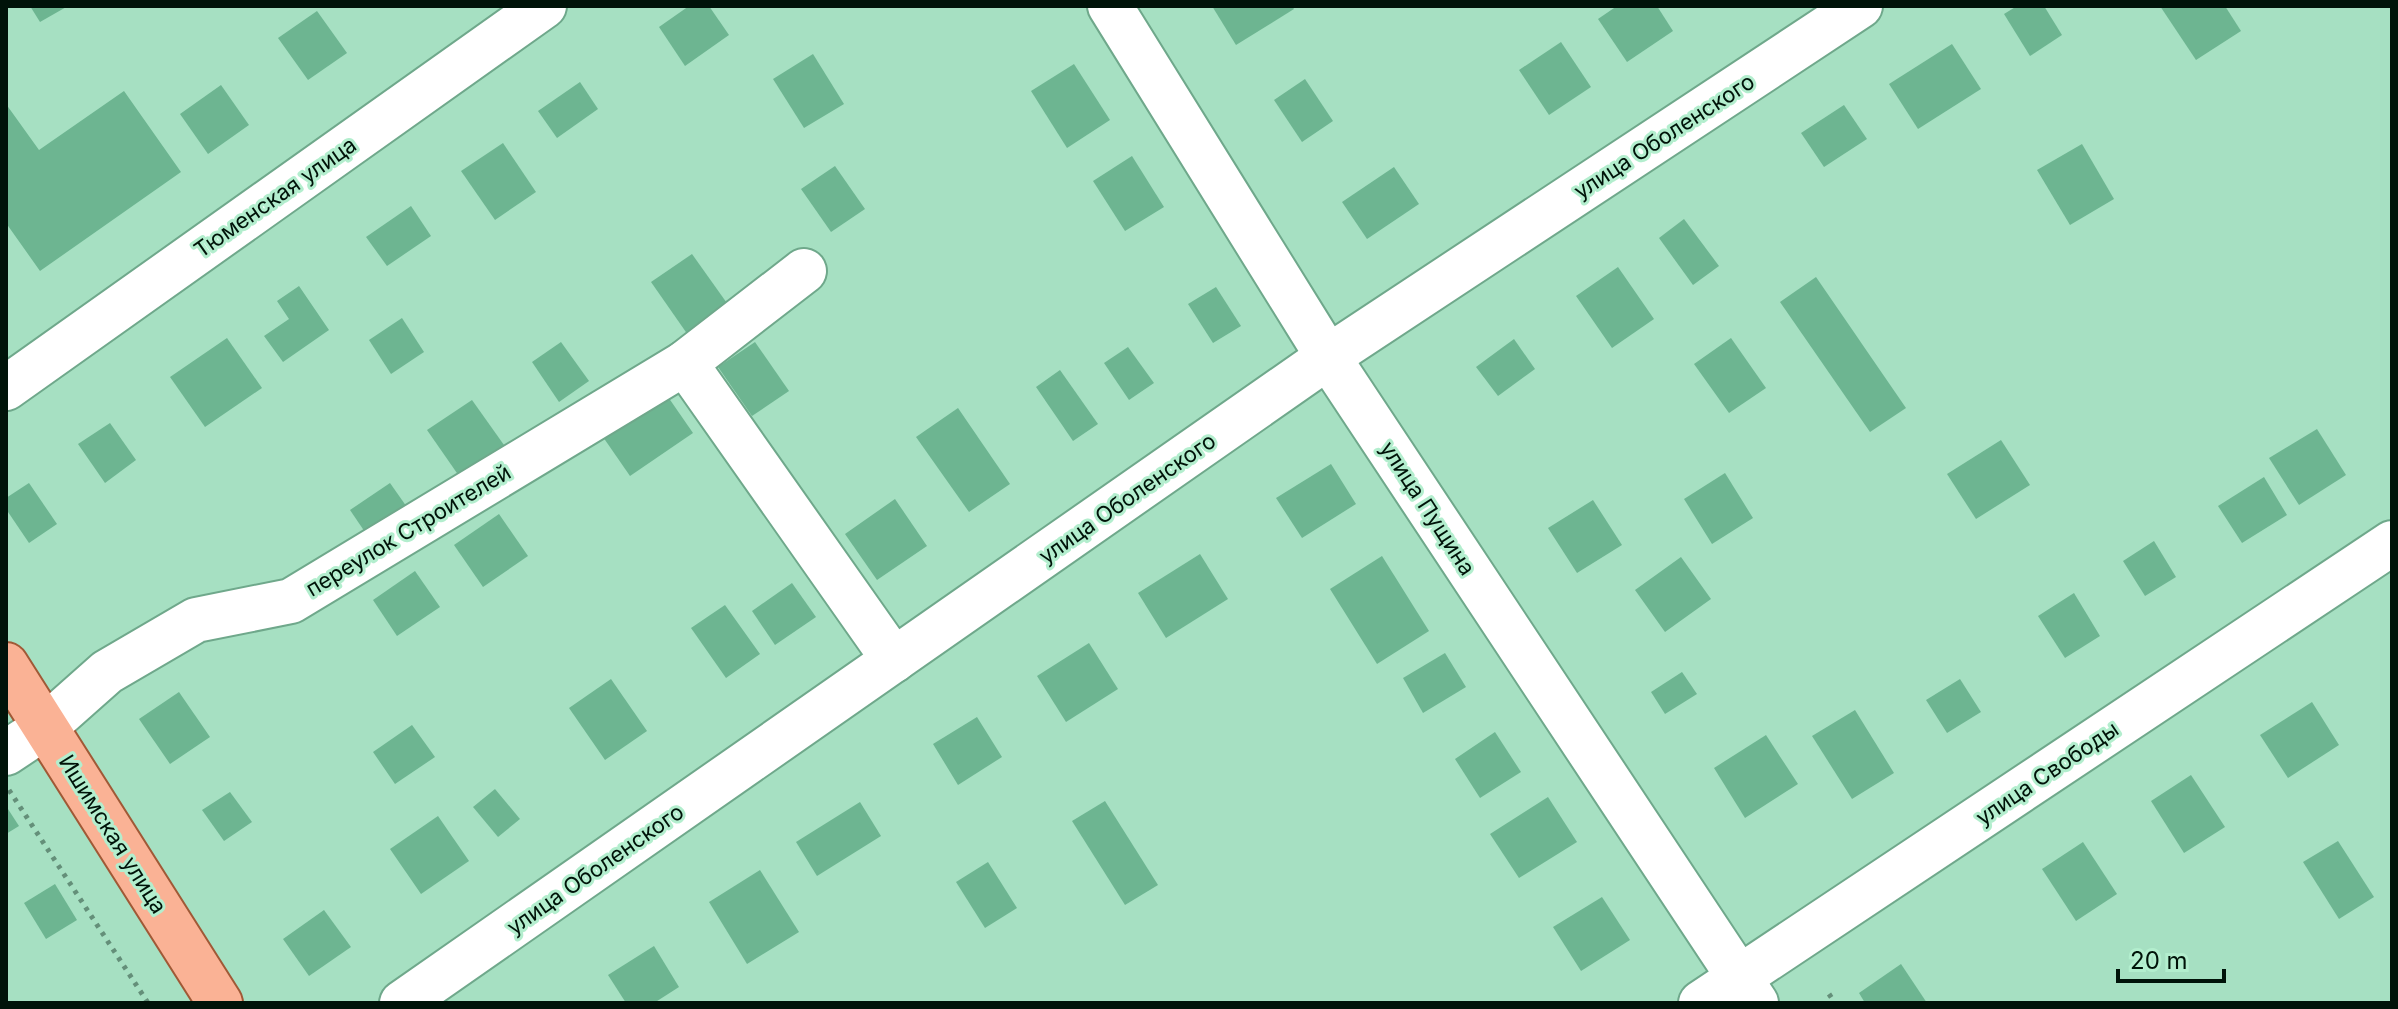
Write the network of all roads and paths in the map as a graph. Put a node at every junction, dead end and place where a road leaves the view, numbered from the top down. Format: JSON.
{"nodes":[{"id":1,"x":544,"y":6,"type":"edge"},
{"id":2,"x":1110,"y":6,"type":"edge"},
{"id":3,"x":1860,"y":6,"type":"edge"},
{"id":4,"x":804,"y":271,"type":"dead end"},
{"id":5,"x":1328,"y":357,"type":"junction"},
{"id":6,"x":685,"y":363,"type":"junction"},
{"id":7,"x":6,"y":388,"type":"edge"},
{"id":8,"x":2392,"y":543,"type":"edge"},
{"id":9,"x":894,"y":660,"type":"junction"},
{"id":10,"x":6,"y":665,"type":"edge"},
{"id":11,"x":45,"y":727,"type":"junction"},
{"id":12,"x":6,"y":753,"type":"edge"},
{"id":13,"x":6,"y":786,"type":"edge"},
{"id":14,"x":1748,"y":990,"type":"edge"},
{"id":15,"x":1829,"y":994,"type":"dead end"},
{"id":16,"x":148,"y":1003,"type":"edge"},
{"id":17,"x":220,"y":1003,"type":"edge"},
{"id":18,"x":402,"y":1003,"type":"edge"},
{"id":19,"x":1701,"y":1003,"type":"edge"},
{"id":20,"x":1835,"y":1003,"type":"edge"}],
"edges":[{"from":1,"to":7,"type":"street","name":"Тюменская улица"},
{"from":2,"to":5,"type":"street","name":"улица Пущина"},
{"from":3,"to":5,"type":"street","name":"улица Оболенского"},
{"from":4,"to":6,"type":"street","name":"переулок Строителей"},
{"from":5,"to":9,"type":"street","name":"улица Оболенского"},
{"from":5,"to":14,"type":"street","name":"улица Пущина"},
{"from":6,"to":9,"type":"street"},
{"from":6,"to":11,"type":"street","name":"переулок Строителей"},
{"from":8,"to":14,"type":"street","name":"улица Свободы"},
{"from":9,"to":18,"type":"street","name":"улица Оболенского"},
{"from":10,"to":11,"type":"main road","name":"Ишимская улица"},
{"from":11,"to":12,"type":"street","name":"переулок Строителей"},
{"from":11,"to":17,"type":"main road","name":"Ишимская улица"},
{"from":13,"to":16,"type":"path"},
{"from":14,"to":19,"type":"street","name":"улица Свободы"},
{"from":15,"to":20,"type":"path"}]}
